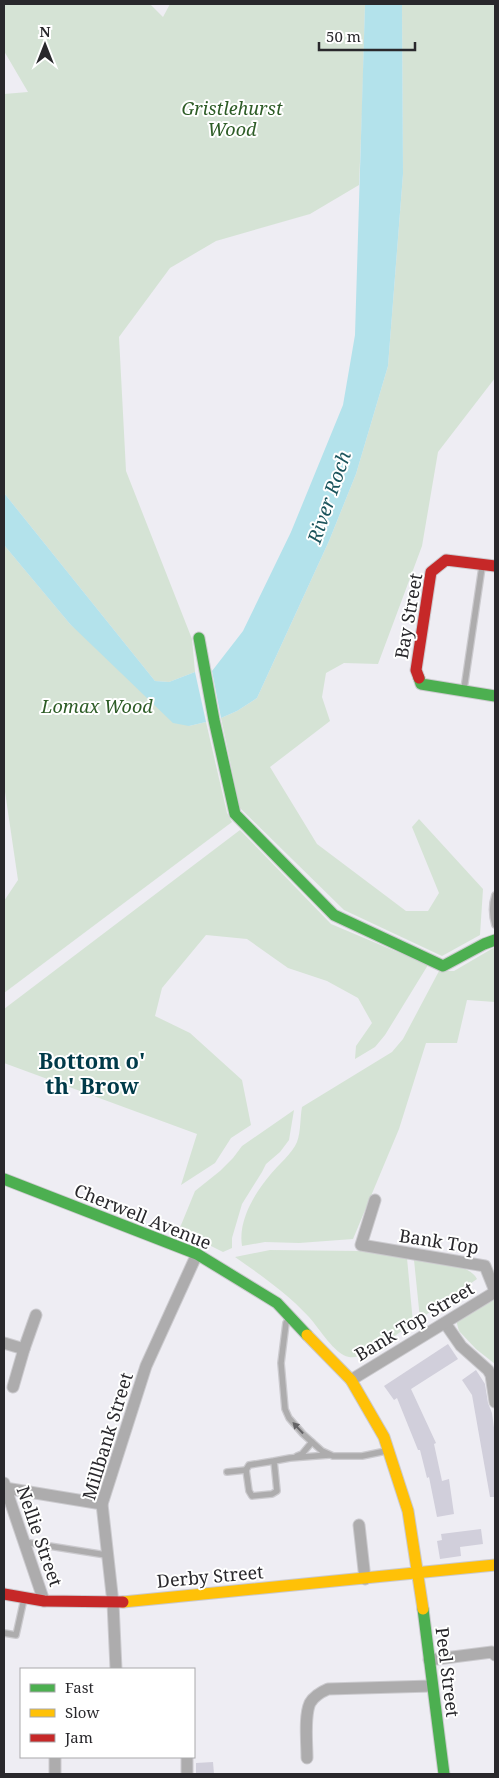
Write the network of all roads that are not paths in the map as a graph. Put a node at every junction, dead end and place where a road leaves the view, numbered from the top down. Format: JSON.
{"nodes":[{"id":1,"x":482,"y":564,"type":"junction"},
{"id":2,"x":495,"y":566,"type":"edge"},
{"id":3,"x":199,"y":638,"type":"dead end"},
{"id":4,"x":464,"y":691,"type":"junction"},
{"id":5,"x":495,"y":696,"type":"edge"},
{"id":6,"x":495,"y":895,"type":"edge"},
{"id":7,"x":495,"y":925,"type":"edge"},
{"id":8,"x":495,"y":940,"type":"edge"},
{"id":9,"x":4,"y":1179,"type":"edge"},
{"id":10,"x":375,"y":1200,"type":"dead end"},
{"id":11,"x":197,"y":1254,"type":"junction"},
{"id":12,"x":495,"y":1292,"type":"edge"},
{"id":13,"x":36,"y":1315,"type":"dead end"},
{"id":14,"x":290,"y":1317,"type":"junction"},
{"id":15,"x":444,"y":1323,"type":"junction"},
{"id":16,"x":4,"y":1343,"type":"edge"},
{"id":17,"x":24,"y":1349,"type":"junction"},
{"id":18,"x":351,"y":1380,"type":"junction"},
{"id":19,"x":13,"y":1387,"type":"dead end"},
{"id":20,"x":495,"y":1402,"type":"edge"},
{"id":21,"x":312,"y":1442,"type":"junction"},
{"id":22,"x":388,"y":1451,"type":"junction"},
{"id":23,"x":331,"y":1455,"type":"junction"},
{"id":24,"x":290,"y":1458,"type":"junction"},
{"id":25,"x":274,"y":1461,"type":"junction"},
{"id":26,"x":246,"y":1470,"type":"junction"},
{"id":27,"x":227,"y":1472,"type":"dead end"},
{"id":28,"x":5,"y":1485,"type":"edge"},
{"id":29,"x":102,"y":1504,"type":"junction"},
{"id":30,"x":359,"y":1525,"type":"dead end"},
{"id":31,"x":24,"y":1542,"type":"junction"},
{"id":32,"x":106,"y":1555,"type":"junction"},
{"id":33,"x":495,"y":1565,"type":"edge"},
{"id":34,"x":419,"y":1574,"type":"junction"},
{"id":35,"x":365,"y":1579,"type":"junction"},
{"id":36,"x":4,"y":1594,"type":"edge"},
{"id":37,"x":24,"y":1597,"type":"junction"},
{"id":38,"x":44,"y":1601,"type":"junction"},
{"id":39,"x":113,"y":1603,"type":"junction"},
{"id":40,"x":4,"y":1633,"type":"edge"},
{"id":41,"x":495,"y":1654,"type":"edge"},
{"id":42,"x":429,"y":1660,"type":"junction"},
{"id":43,"x":116,"y":1668,"type":"edge"},
{"id":44,"x":432,"y":1686,"type":"junction"},
{"id":45,"x":55,"y":1758,"type":"edge"},
{"id":46,"x":187,"y":1758,"type":"edge"},
{"id":47,"x":307,"y":1758,"type":"dead end"},
{"id":48,"x":56,"y":1774,"type":"edge"},
{"id":49,"x":187,"y":1774,"type":"edge"},
{"id":50,"x":444,"y":1774,"type":"edge"}],
"edges":[{"from":1,"to":2,"type":"street"},
{"from":1,"to":4,"type":"lane"},
{"from":1,"to":4,"type":"street","name":"Bay Street"},
{"from":3,"to":8,"type":"street"},
{"from":4,"to":5,"type":"street"},
{"from":6,"to":7,"type":"lane"},
{"from":9,"to":11,"type":"street","name":"Cherwell Avenue"},
{"from":10,"to":12,"type":"street","name":"Bank Top"},
{"from":11,"to":14,"type":"street","name":"Cherwell Avenue"},
{"from":11,"to":29,"type":"street","name":"Millbank Street"},
{"from":12,"to":15,"type":"street","name":"Bank Top Street"},
{"from":13,"to":17,"type":"street"},
{"from":14,"to":18,"type":"street","name":"Cherwell Avenue"},
{"from":21,"to":14,"type":"lane","one_way":true},
{"from":15,"to":18,"type":"street","name":"Bank Top Street"},
{"from":15,"to":20,"type":"street"},
{"from":16,"to":17,"type":"street"},
{"from":17,"to":19,"type":"street"},
{"from":18,"to":22,"type":"street","name":"Cherwell Avenue"},
{"from":21,"to":23,"type":"lane"},
{"from":21,"to":24,"type":"lane"},
{"from":22,"to":23,"type":"lane"},
{"from":22,"to":34,"type":"street","name":"Cherwell Avenue"},
{"from":23,"to":24,"type":"lane"},
{"from":24,"to":25,"type":"lane"},
{"from":25,"to":26,"type":"lane"},
{"from":25,"to":26,"type":"lane"},
{"from":26,"to":27,"type":"lane"},
{"from":28,"to":29,"type":"street"},
{"from":28,"to":31,"type":"street","name":"Nellie Street"},
{"from":29,"to":32,"type":"street","name":"Millbank Street"},
{"from":30,"to":35,"type":"street"},
{"from":31,"to":32,"type":"lane"},
{"from":31,"to":38,"type":"street","name":"Nellie Street"},
{"from":32,"to":39,"type":"street","name":"Millbank Street"},
{"from":33,"to":34,"type":"street","name":"Derby Street"},
{"from":34,"to":35,"type":"street","name":"Derby Street"},
{"from":34,"to":42,"type":"street","name":"Peel Street"},
{"from":35,"to":39,"type":"street","name":"Derby Street"},
{"from":36,"to":37,"type":"street","name":"Derby Street"},
{"from":37,"to":38,"type":"street","name":"Derby Street"},
{"from":37,"to":40,"type":"lane"},
{"from":38,"to":39,"type":"street","name":"Derby Street"},
{"from":39,"to":43,"type":"street","name":"Millbank Street"},
{"from":41,"to":42,"type":"street"},
{"from":42,"to":44,"type":"street","name":"Peel Street"},
{"from":44,"to":47,"type":"street"},
{"from":44,"to":50,"type":"street","name":"Peel Street"},
{"from":45,"to":48,"type":"street"},
{"from":46,"to":49,"type":"street"}]}
